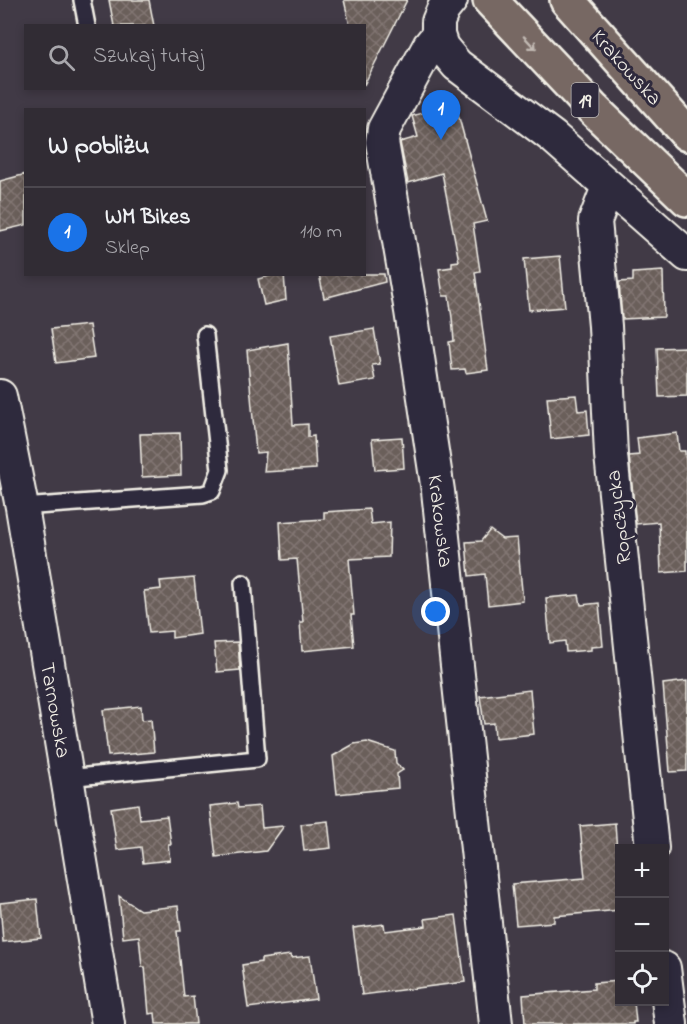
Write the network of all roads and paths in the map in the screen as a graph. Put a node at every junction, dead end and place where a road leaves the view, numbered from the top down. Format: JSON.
{"nodes":[{"id":1,"x":82,"y":0,"type":"edge"},
{"id":2,"x":451,"y":0,"type":"edge"},
{"id":3,"x":490,"y":0,"type":"edge"},
{"id":4,"x":567,"y":0,"type":"edge"},
{"id":5,"x":87,"y":24,"type":"edge"},
{"id":6,"x":438,"y":35,"type":"junction"},
{"id":7,"x":687,"y":134,"type":"edge"},
{"id":8,"x":608,"y":187,"type":"junction"},
{"id":9,"x":687,"y":199,"type":"edge"},
{"id":10,"x":687,"y":255,"type":"edge"},
{"id":11,"x":205,"y":334,"type":"dead end"},
{"id":12,"x":0,"y":396,"type":"edge"},
{"id":13,"x":22,"y":507,"type":"junction"},
{"id":14,"x":243,"y":583,"type":"dead end"},
{"id":15,"x":67,"y":778,"type":"junction"},
{"id":16,"x":651,"y":844,"type":"edge"},
{"id":17,"x":669,"y":1006,"type":"edge"},
{"id":18,"x":108,"y":1024,"type":"edge"},
{"id":19,"x":496,"y":1024,"type":"edge"},
{"id":20,"x":671,"y":1024,"type":"edge"}],
"edges":[{"from":1,"to":5,"type":"lane"},
{"from":2,"to":6,"type":"street","name":"Krakowska"},
{"from":3,"to":9,"type":"main road","number":"19","one_way":true},
{"from":4,"to":7,"type":"main road","name":"Krakowska"},
{"from":6,"to":8,"type":"street"},
{"from":6,"to":19,"type":"street","name":"Krakowska"},
{"from":8,"to":10,"type":"street"},
{"from":8,"to":16,"type":"street","name":"Ropczycka"},
{"from":11,"to":13,"type":"lane"},
{"from":12,"to":13,"type":"street","name":"Tarnowska"},
{"from":13,"to":15,"type":"street","name":"Tarnowska"},
{"from":14,"to":15,"type":"lane"},
{"from":15,"to":18,"type":"street","name":"Tarnowska"},
{"from":17,"to":20,"type":"street"}]}
